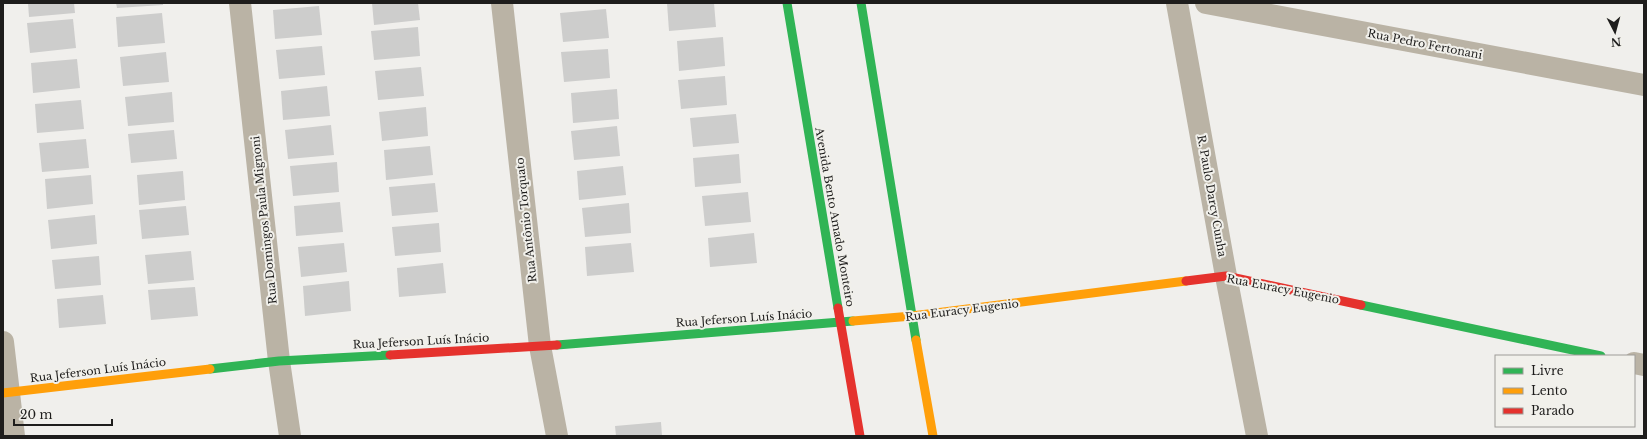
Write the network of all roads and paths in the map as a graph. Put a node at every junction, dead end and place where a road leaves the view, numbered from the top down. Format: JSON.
{"nodes":[{"id":1,"x":240,"y":3,"type":"edge"},
{"id":2,"x":502,"y":3,"type":"edge"},
{"id":3,"x":786,"y":3,"type":"edge"},
{"id":4,"x":861,"y":3,"type":"edge"},
{"id":5,"x":1177,"y":3,"type":"edge"},
{"id":6,"x":1206,"y":3,"type":"edge"},
{"id":7,"x":1644,"y":85,"type":"edge"},
{"id":8,"x":1226,"y":276,"type":"junction"},
{"id":9,"x":912,"y":316,"type":"junction"},
{"id":10,"x":841,"y":322,"type":"junction"},
{"id":11,"x":3,"y":342,"type":"edge"},
{"id":12,"x":540,"y":346,"type":"junction"},
{"id":13,"x":1596,"y":355,"type":"edge"},
{"id":14,"x":279,"y":362,"type":"junction"},
{"id":15,"x":6,"y":393,"type":"edge"},
{"id":16,"x":14,"y":436,"type":"edge"},
{"id":17,"x":290,"y":436,"type":"edge"},
{"id":18,"x":557,"y":436,"type":"edge"},
{"id":19,"x":860,"y":436,"type":"edge"},
{"id":20,"x":933,"y":436,"type":"edge"},
{"id":21,"x":1257,"y":436,"type":"edge"}],
"edges":[{"from":1,"to":14,"type":"street","name":"Rua Domingos Paula Mignoni"},
{"from":2,"to":12,"type":"street","name":"Rua Antônio Torquato"},
{"from":3,"to":10,"type":"street","name":"Avenida Bento Amado Monteiro"},
{"from":4,"to":9,"type":"street"},
{"from":5,"to":8,"type":"street","name":"R. Paulo Darcy Cunha"},
{"from":6,"to":7,"type":"street","name":"Rua Pedro Fertonani"},
{"from":8,"to":9,"type":"street","name":"Rua Euracy Eugenio"},
{"from":8,"to":13,"type":"street","name":"Rua Euracy Eugenio"},
{"from":8,"to":21,"type":"street","name":"R. Paulo Darcy Cunha"},
{"from":9,"to":10,"type":"street","name":"Rua Euracy Eugenio"},
{"from":9,"to":20,"type":"street"},
{"from":10,"to":12,"type":"street","name":"Rua Jeferson Luís Inácio"},
{"from":10,"to":19,"type":"street","name":"Avenida Bento Amado Monteiro"},
{"from":11,"to":15,"type":"street"},
{"from":12,"to":14,"type":"street","name":"Rua Jeferson Luís Inácio"},
{"from":12,"to":18,"type":"street","name":"Rua Antônio Torquato"},
{"from":14,"to":15,"type":"street","name":"Rua Jeferson Luís Inácio"},
{"from":14,"to":17,"type":"street","name":"Rua Domingos Paula Mignoni"},
{"from":15,"to":16,"type":"street"}]}
